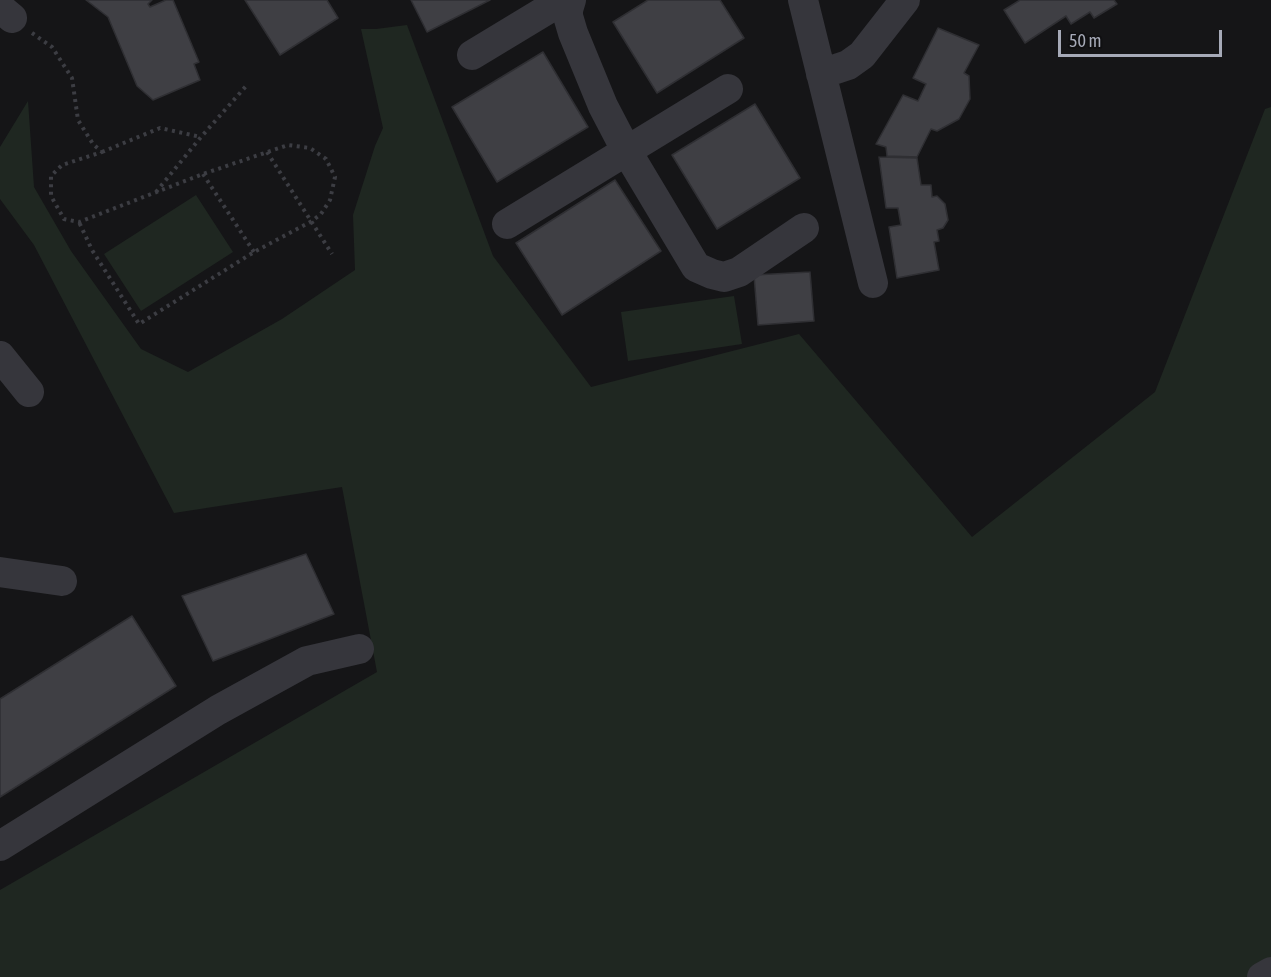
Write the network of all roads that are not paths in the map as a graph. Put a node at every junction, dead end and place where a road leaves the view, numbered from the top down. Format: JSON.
{"nodes":[{"id":1,"x":563,"y":0,"type":"edge"},
{"id":2,"x":571,"y":0,"type":"edge"},
{"id":3,"x":804,"y":0,"type":"edge"},
{"id":4,"x":905,"y":0,"type":"edge"},
{"id":5,"x":472,"y":55,"type":"dead end"},
{"id":6,"x":821,"y":74,"type":"junction"},
{"id":7,"x":728,"y":89,"type":"dead end"},
{"id":8,"x":626,"y":150,"type":"junction"},
{"id":9,"x":507,"y":224,"type":"dead end"},
{"id":10,"x":804,"y":228,"type":"dead end"},
{"id":11,"x":873,"y":283,"type":"dead end"},
{"id":12,"x":0,"y":356,"type":"edge"},
{"id":13,"x":29,"y":392,"type":"dead end"},
{"id":14,"x":0,"y":572,"type":"edge"},
{"id":15,"x":62,"y":581,"type":"dead end"},
{"id":16,"x":359,"y":649,"type":"dead end"},
{"id":17,"x":0,"y":846,"type":"edge"},
{"id":18,"x":1271,"y":972,"type":"edge"},
{"id":19,"x":1262,"y":977,"type":"edge"}],
"edges":[{"from":1,"to":5,"type":"street"},
{"from":2,"to":8,"type":"street"},
{"from":3,"to":6,"type":"street"},
{"from":4,"to":6,"type":"street"},
{"from":6,"to":11,"type":"street"},
{"from":7,"to":8,"type":"street"},
{"from":8,"to":9,"type":"street"},
{"from":8,"to":10,"type":"street"},
{"from":12,"to":13,"type":"street"},
{"from":14,"to":15,"type":"street"},
{"from":16,"to":17,"type":"street"},
{"from":18,"to":19,"type":"street"}]}
